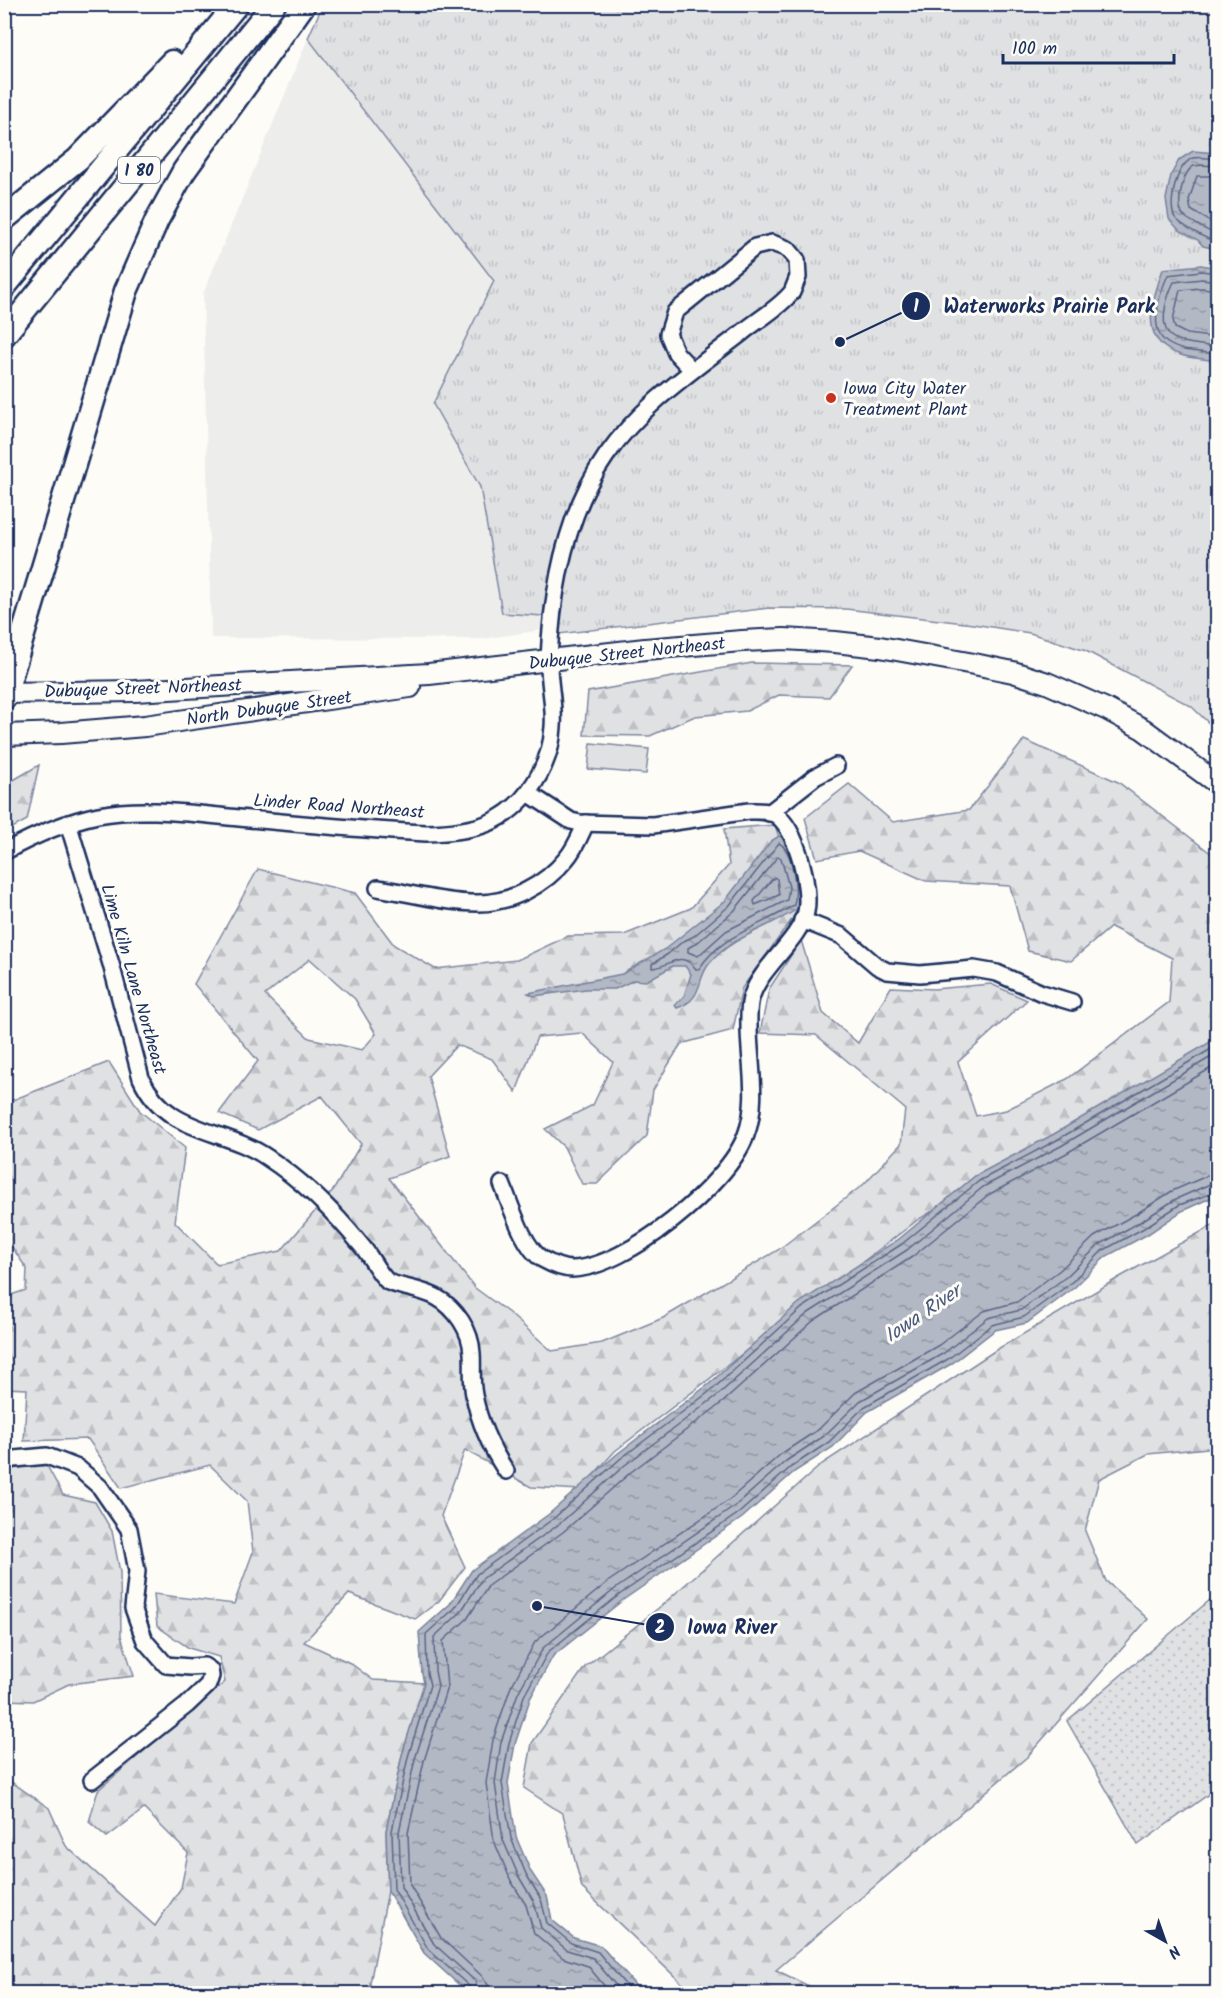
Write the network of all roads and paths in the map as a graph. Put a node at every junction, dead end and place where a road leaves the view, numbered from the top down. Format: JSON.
{"nodes":[{"id":1,"x":227,"y":4,"type":"edge"},
{"id":2,"x":237,"y":4,"type":"edge"},
{"id":3,"x":274,"y":4,"type":"edge"},
{"id":4,"x":304,"y":4,"type":"edge"},
{"id":5,"x":4,"y":219,"type":"edge"},
{"id":6,"x":4,"y":287,"type":"edge"},
{"id":7,"x":4,"y":335,"type":"edge"},
{"id":8,"x":692,"y":370,"type":"junction"},
{"id":9,"x":540,"y":663,"type":"junction"},
{"id":10,"x":5,"y":695,"type":"edge"},
{"id":11,"x":4,"y":735,"type":"edge"},
{"id":12,"x":836,"y":766,"type":"dead end"},
{"id":13,"x":1218,"y":784,"type":"edge"},
{"id":14,"x":528,"y":793,"type":"junction"},
{"id":15,"x":769,"y":813,"type":"junction"},
{"id":16,"x":586,"y":823,"type":"junction"},
{"id":17,"x":68,"y":824,"type":"junction"},
{"id":18,"x":4,"y":852,"type":"edge"},
{"id":19,"x":378,"y":888,"type":"dead end"},
{"id":20,"x":802,"y":920,"type":"junction"},
{"id":21,"x":1072,"y":1002,"type":"dead end"},
{"id":22,"x":502,"y":1184,"type":"dead end"},
{"id":23,"x":4,"y":1460,"type":"edge"},
{"id":24,"x":506,"y":1471,"type":"dead end"},
{"id":25,"x":92,"y":1779,"type":"dead end"}],
"edges":[{"from":1,"to":5,"type":"highway"},
{"from":2,"to":6,"type":"highway","number":"I 80"},
{"from":3,"to":7,"type":"highway","number":"I 80"},
{"from":4,"to":10,"type":"highway"},
{"from":8,"to":8,"type":"street","name":"Linder Road Northeast"},
{"from":8,"to":9,"type":"street","name":"Linder Road Northeast"},
{"from":9,"to":10,"type":"main road","name":"Dubuque Street Northeast"},
{"from":9,"to":11,"type":"main road","name":"North Dubuque Street"},
{"from":9,"to":13,"type":"main road","name":"Dubuque Street Northeast"},
{"from":9,"to":14,"type":"street","name":"Linder Road Northeast"},
{"from":12,"to":15,"type":"street"},
{"from":14,"to":16,"type":"street"},
{"from":14,"to":17,"type":"street","name":"Linder Road Northeast"},
{"from":15,"to":16,"type":"street"},
{"from":15,"to":20,"type":"street"},
{"from":16,"to":19,"type":"street"},
{"from":17,"to":18,"type":"street","name":"Linder Road Northeast"},
{"from":17,"to":24,"type":"street","name":"Lime Kiln Lane Northeast"},
{"from":20,"to":21,"type":"street"},
{"from":20,"to":22,"type":"street"},
{"from":23,"to":25,"type":"street"}]}
